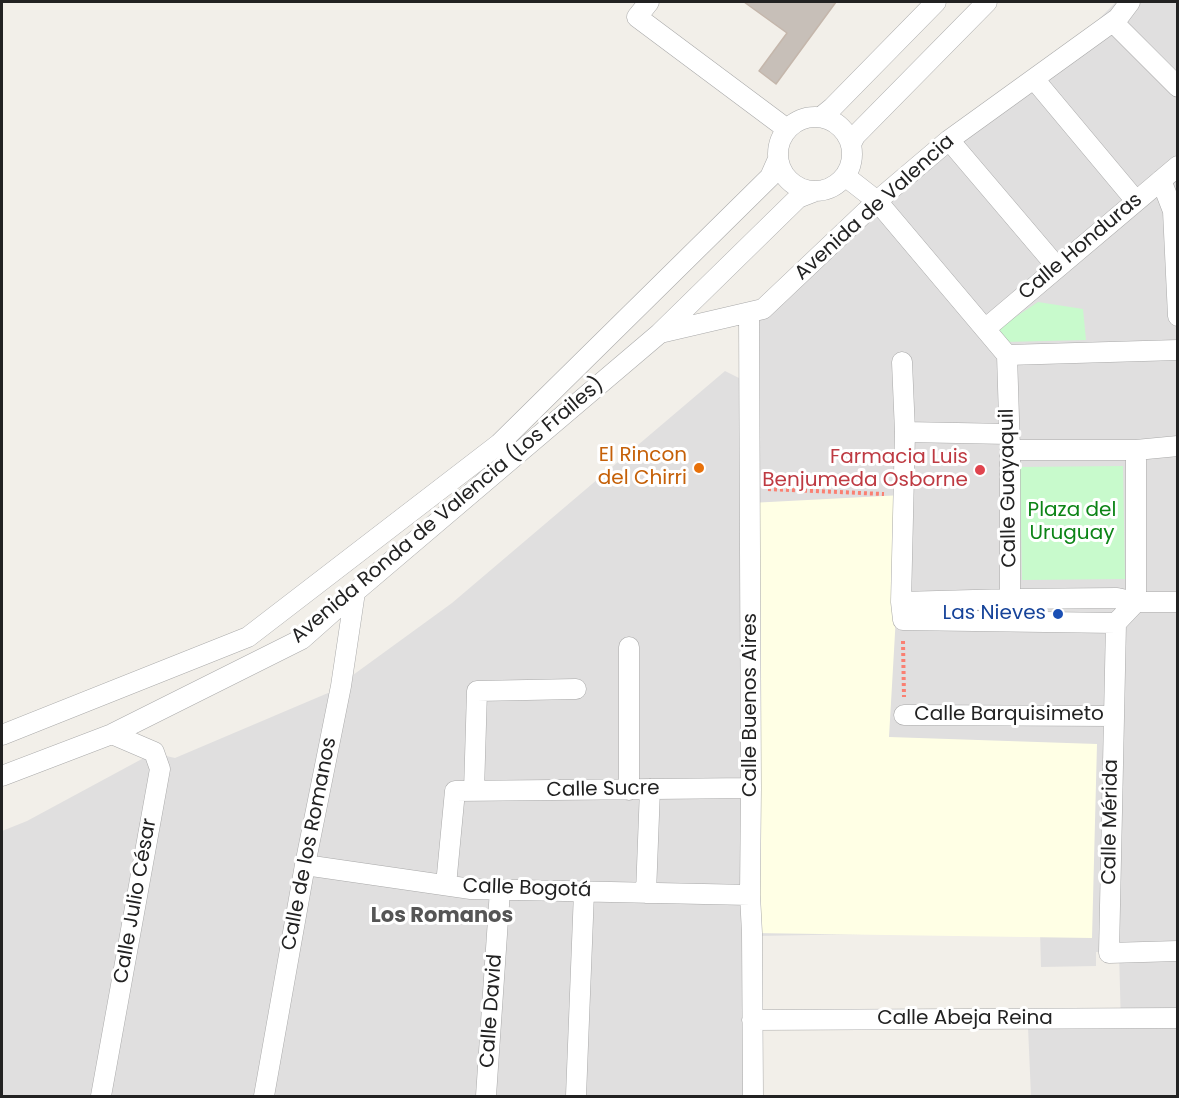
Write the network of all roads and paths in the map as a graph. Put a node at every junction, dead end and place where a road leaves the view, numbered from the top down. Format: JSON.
{"nodes":[{"id":1,"x":649,"y":2,"type":"edge"},
{"id":2,"x":936,"y":2,"type":"edge"},
{"id":3,"x":987,"y":2,"type":"edge"},
{"id":4,"x":1131,"y":2,"type":"edge"},
{"id":5,"x":1113,"y":22,"type":"junction"},
{"id":6,"x":1034,"y":78,"type":"junction"},
{"id":7,"x":1178,"y":87,"type":"edge"},
{"id":8,"x":820,"y":117,"type":"junction"},
{"id":9,"x":787,"y":129,"type":"junction"},
{"id":10,"x":949,"y":140,"type":"junction"},
{"id":11,"x":850,"y":144,"type":"junction"},
{"id":12,"x":778,"y":159,"type":"junction"},
{"id":13,"x":1178,"y":166,"type":"edge"},
{"id":14,"x":845,"y":176,"type":"junction"},
{"id":15,"x":1161,"y":180,"type":"junction"},
{"id":16,"x":816,"y":191,"type":"junction"},
{"id":17,"x":877,"y":201,"type":"junction"},
{"id":18,"x":1136,"y":201,"type":"junction"},
{"id":19,"x":1057,"y":267,"type":"junction"},
{"id":20,"x":749,"y":313,"type":"junction"},
{"id":21,"x":1178,"y":316,"type":"edge"},
{"id":22,"x":985,"y":329,"type":"junction"},
{"id":23,"x":660,"y":333,"type":"junction"},
{"id":24,"x":1178,"y":350,"type":"edge"},
{"id":25,"x":1007,"y":355,"type":"junction"},
{"id":26,"x":902,"y":362,"type":"dead end"},
{"id":27,"x":905,"y":432,"type":"junction"},
{"id":28,"x":1009,"y":442,"type":"junction"},
{"id":29,"x":1178,"y":446,"type":"edge"},
{"id":30,"x":1136,"y":450,"type":"junction"},
{"id":31,"x":750,"y":488,"type":"junction"},
{"id":32,"x":903,"y":495,"type":"junction"},
{"id":33,"x":355,"y":592,"type":"junction"},
{"id":34,"x":1010,"y":599,"type":"junction"},
{"id":35,"x":1136,"y":602,"type":"junction"},
{"id":36,"x":1178,"y":602,"type":"edge"},
{"id":37,"x":902,"y":611,"type":"junction"},
{"id":38,"x":1011,"y":622,"type":"junction"},
{"id":39,"x":1116,"y":623,"type":"junction"},
{"id":40,"x":629,"y":647,"type":"dead end"},
{"id":41,"x":576,"y":689,"type":"dead end"},
{"id":42,"x":904,"y":715,"type":"joint"},
{"id":43,"x":1113,"y":716,"type":"junction"},
{"id":44,"x":112,"y":734,"type":"junction"},
{"id":45,"x":2,"y":735,"type":"edge"},
{"id":46,"x":2,"y":776,"type":"edge"},
{"id":47,"x":751,"y":788,"type":"junction"},
{"id":48,"x":629,"y":789,"type":"junction"},
{"id":49,"x":650,"y":789,"type":"junction"},
{"id":50,"x":465,"y":791,"type":"junction"},
{"id":51,"x":305,"y":865,"type":"junction"},
{"id":52,"x":446,"y":885,"type":"junction"},
{"id":53,"x":500,"y":890,"type":"junction"},
{"id":54,"x":584,"y":892,"type":"junction"},
{"id":55,"x":646,"y":893,"type":"junction"},
{"id":56,"x":750,"y":895,"type":"junction"},
{"id":57,"x":1178,"y":951,"type":"edge"},
{"id":58,"x":1178,"y":1018,"type":"edge"},
{"id":59,"x":752,"y":1020,"type":"junction"},
{"id":60,"x":101,"y":1096,"type":"edge"},
{"id":61,"x":264,"y":1096,"type":"edge"},
{"id":62,"x":486,"y":1096,"type":"edge"},
{"id":63,"x":576,"y":1096,"type":"edge"},
{"id":64,"x":753,"y":1096,"type":"edge"}],
"edges":[{"from":1,"to":9,"type":"street"},
{"from":2,"to":8,"type":"street"},
{"from":3,"to":11,"type":"street"},
{"from":4,"to":5,"type":"street","name":"Avenida de Valencia"},
{"from":5,"to":6,"type":"street","name":"Avenida de Valencia"},
{"from":5,"to":7,"type":"street"},
{"from":6,"to":10,"type":"street","name":"Avenida de Valencia"},
{"from":6,"to":18,"type":"street"},
{"from":8,"to":9,"type":"street"},
{"from":8,"to":11,"type":"street"},
{"from":9,"to":12,"type":"street"},
{"from":10,"to":17,"type":"street","name":"Avenida de Valencia"},
{"from":10,"to":19,"type":"street"},
{"from":11,"to":14,"type":"street"},
{"from":12,"to":16,"type":"street"},
{"from":12,"to":45,"type":"street","name":"Avenida Ronda de Valencia (Los Frailes)"},
{"from":13,"to":15,"type":"street","name":"Calle Honduras"},
{"from":14,"to":16,"type":"street"},
{"from":14,"to":17,"type":"street"},
{"from":15,"to":18,"type":"street","name":"Calle Honduras"},
{"from":15,"to":21,"type":"street"},
{"from":16,"to":23,"type":"street","name":"Avenida Ronda de Valencia (Los Frailes)"},
{"from":17,"to":20,"type":"street","name":"Avenida de Valencia"},
{"from":17,"to":22,"type":"street"},
{"from":18,"to":19,"type":"street","name":"Calle Honduras"},
{"from":19,"to":22,"type":"street","name":"Calle Honduras"},
{"from":20,"to":23,"type":"street","name":"Avenida de Valencia"},
{"from":20,"to":31,"type":"street","name":"Calle Buenos Aires"},
{"from":22,"to":25,"type":"street"},
{"from":23,"to":33,"type":"street","name":"Avenida Ronda de Valencia (Los Frailes)"},
{"from":24,"to":25,"type":"street"},
{"from":25,"to":28,"type":"street","name":"Calle Guayaquil"},
{"from":26,"to":27,"type":"street"},
{"from":27,"to":28,"type":"street"},
{"from":27,"to":32,"type":"street"},
{"from":28,"to":30,"type":"street"},
{"from":28,"to":34,"type":"street","name":"Calle Guayaquil"},
{"from":29,"to":30,"type":"street"},
{"from":30,"to":35,"type":"street"},
{"from":31,"to":32,"type":"path"},
{"from":31,"to":47,"type":"street","name":"Calle Buenos Aires"},
{"from":32,"to":37,"type":"street"},
{"from":33,"to":44,"type":"street","name":"Avenida Ronda de Valencia (Los Frailes)"},
{"from":33,"to":51,"type":"street","name":"Calle de los Romanos"},
{"from":34,"to":35,"type":"street"},
{"from":34,"to":37,"type":"street"},
{"from":34,"to":38,"type":"street","name":"Calle Guayaquil"},
{"from":35,"to":36,"type":"street"},
{"from":35,"to":39,"type":"street"},
{"from":37,"to":38,"type":"street"},
{"from":37,"to":42,"type":"path"},
{"from":38,"to":39,"type":"street"},
{"from":39,"to":43,"type":"street","name":"Calle Mérida"},
{"from":40,"to":48,"type":"street"},
{"from":41,"to":50,"type":"street"},
{"from":42,"to":43,"type":"street","name":"Calle Barquisimeto"},
{"from":43,"to":57,"type":"street","name":"Calle Mérida"},
{"from":44,"to":46,"type":"street","name":"Avenida Ronda de Valencia (Los Frailes)"},
{"from":44,"to":60,"type":"street","name":"Calle Julio César"},
{"from":47,"to":49,"type":"street","name":"Calle Sucre"},
{"from":47,"to":56,"type":"street","name":"Calle Buenos Aires"},
{"from":48,"to":49,"type":"street","name":"Calle Sucre"},
{"from":48,"to":50,"type":"street","name":"Calle Sucre"},
{"from":49,"to":55,"type":"street"},
{"from":50,"to":52,"type":"street"},
{"from":51,"to":52,"type":"street","name":"Calle Bogotá"},
{"from":51,"to":61,"type":"street","name":"Calle de los Romanos"},
{"from":52,"to":53,"type":"street","name":"Calle Bogotá"},
{"from":53,"to":54,"type":"street","name":"Calle Bogotá"},
{"from":53,"to":62,"type":"street","name":"Calle David"},
{"from":54,"to":55,"type":"street","name":"Calle Bogotá"},
{"from":54,"to":63,"type":"street"},
{"from":55,"to":56,"type":"street","name":"Calle Bogotá"},
{"from":56,"to":59,"type":"street","name":"Calle Buenos Aires"},
{"from":58,"to":59,"type":"street","name":"Calle Abeja Reina"},
{"from":59,"to":64,"type":"street","name":"Calle Buenos Aires"}]}
